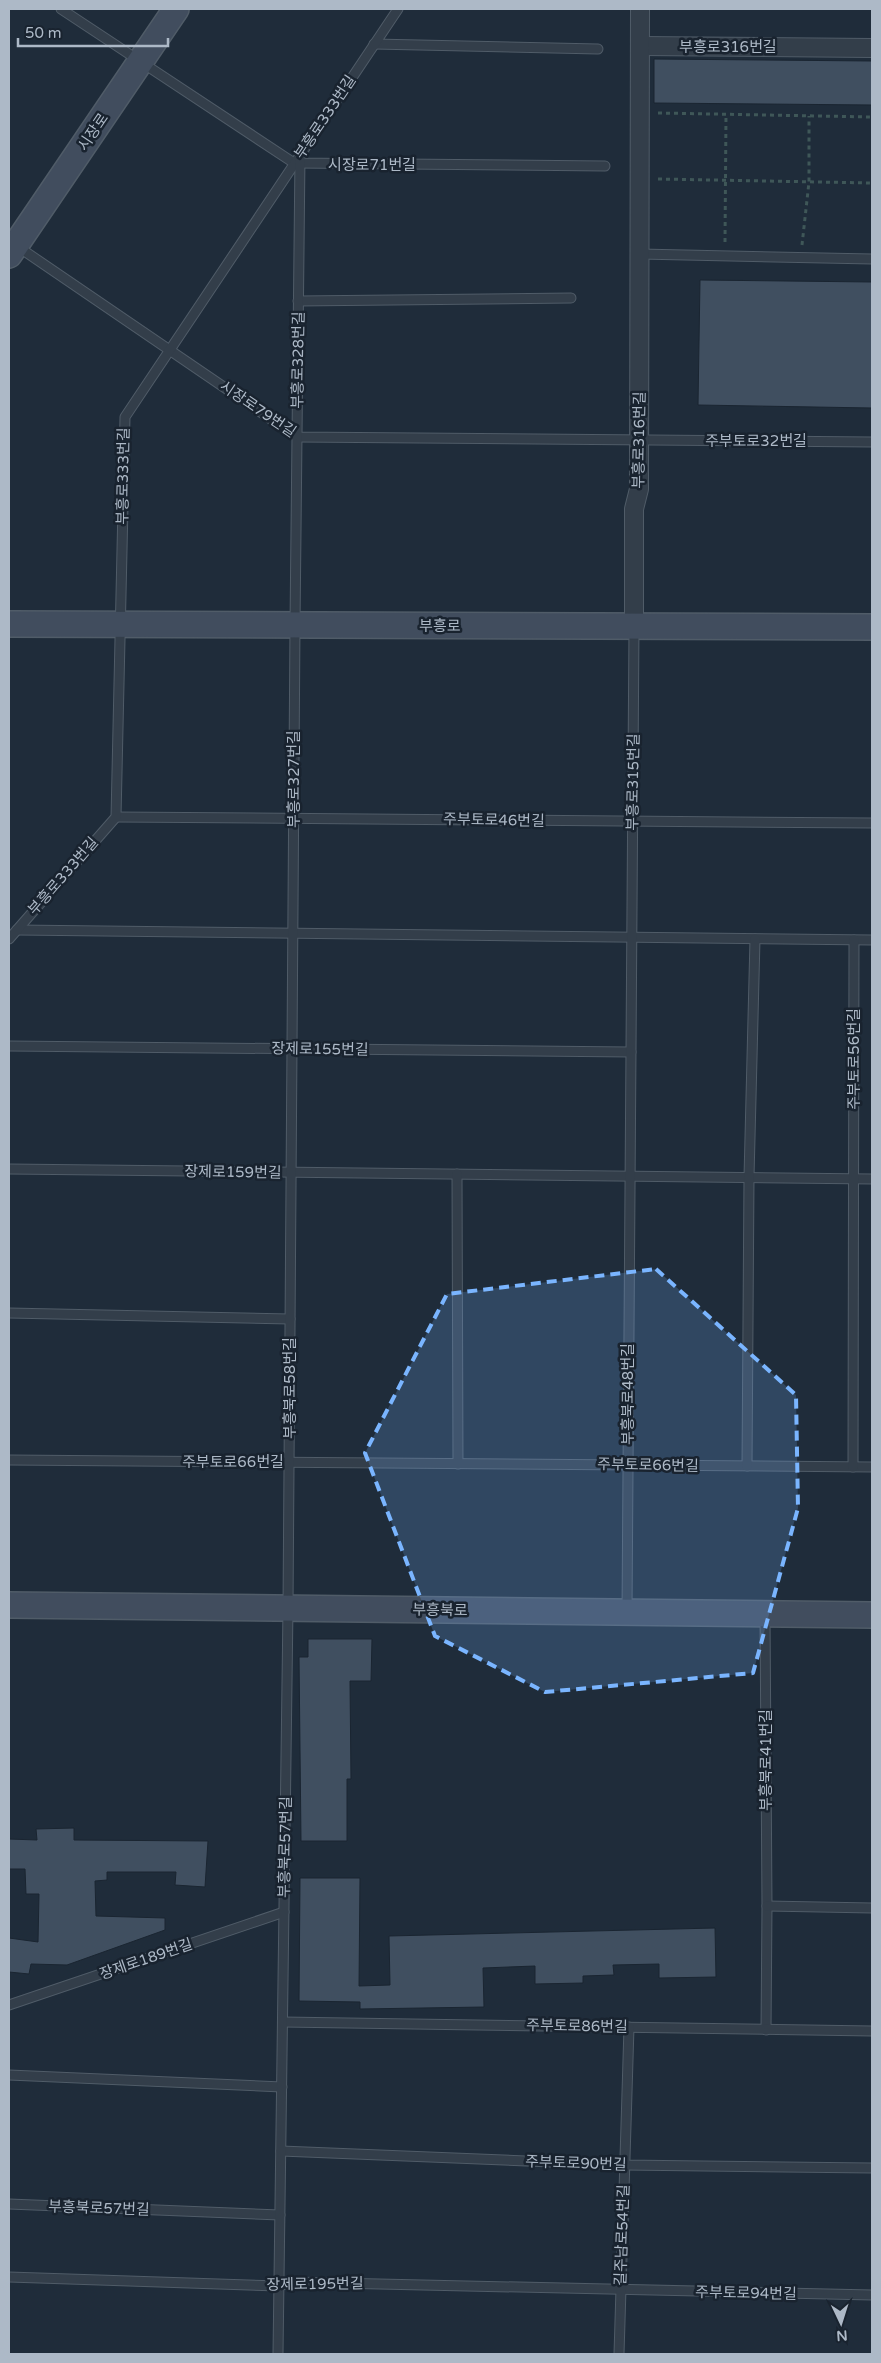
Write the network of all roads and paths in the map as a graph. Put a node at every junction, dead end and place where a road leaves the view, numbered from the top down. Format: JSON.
{"nodes":[{"id":1,"x":61,"y":9,"type":"edge"},
{"id":2,"x":176,"y":9,"type":"edge"},
{"id":3,"x":398,"y":9,"type":"edge"},
{"id":4,"x":640,"y":9,"type":"edge"},
{"id":5,"x":374,"y":44,"type":"junction"},
{"id":6,"x":640,"y":46,"type":"junction"},
{"id":7,"x":872,"y":48,"type":"edge"},
{"id":8,"x":598,"y":49,"type":"dead end"},
{"id":9,"x":140,"y":61,"type":"junction"},
{"id":10,"x":640,"y":112,"type":"junction"},
{"id":11,"x":726,"y":114,"type":"junction"},
{"id":12,"x":809,"y":116,"type":"junction"},
{"id":13,"x":872,"y":117,"type":"edge"},
{"id":14,"x":298,"y":161,"type":"junction"},
{"id":15,"x":605,"y":166,"type":"dead end"},
{"id":16,"x":640,"y":179,"type":"junction"},
{"id":17,"x":725,"y":181,"type":"junction"},
{"id":18,"x":808,"y":182,"type":"junction"},
{"id":19,"x":872,"y":183,"type":"edge"},
{"id":20,"x":11,"y":247,"type":"edge"},
{"id":21,"x":640,"y":254,"type":"junction"},
{"id":22,"x":724,"y":256,"type":"junction"},
{"id":23,"x":801,"y":257,"type":"junction"},
{"id":24,"x":872,"y":259,"type":"edge"},
{"id":25,"x":570,"y":298,"type":"dead end"},
{"id":26,"x":298,"y":301,"type":"junction"},
{"id":27,"x":170,"y":350,"type":"junction"},
{"id":28,"x":297,"y":438,"type":"junction"},
{"id":29,"x":640,"y":440,"type":"junction"},
{"id":30,"x":872,"y":442,"type":"edge"},
{"id":31,"x":9,"y":624,"type":"edge"},
{"id":32,"x":120,"y":624,"type":"junction"},
{"id":33,"x":295,"y":625,"type":"junction"},
{"id":34,"x":634,"y":626,"type":"junction"},
{"id":35,"x":872,"y":627,"type":"edge"},
{"id":36,"x":116,"y":816,"type":"junction"},
{"id":37,"x":294,"y":818,"type":"junction"},
{"id":38,"x":632,"y":821,"type":"junction"},
{"id":39,"x":872,"y":823,"type":"edge"},
{"id":40,"x":17,"y":930,"type":"junction"},
{"id":41,"x":293,"y":933,"type":"junction"},
{"id":42,"x":631,"y":937,"type":"junction"},
{"id":43,"x":9,"y":939,"type":"edge"},
{"id":44,"x":755,"y":939,"type":"junction"},
{"id":45,"x":854,"y":940,"type":"junction"},
{"id":46,"x":872,"y":940,"type":"edge"},
{"id":47,"x":9,"y":1046,"type":"edge"},
{"id":48,"x":292,"y":1049,"type":"junction"},
{"id":49,"x":631,"y":1052,"type":"junction"},
{"id":50,"x":9,"y":1169,"type":"edge"},
{"id":51,"x":291,"y":1172,"type":"junction"},
{"id":52,"x":458,"y":1174,"type":"junction"},
{"id":53,"x":630,"y":1176,"type":"junction"},
{"id":54,"x":749,"y":1177,"type":"junction"},
{"id":55,"x":854,"y":1179,"type":"junction"},
{"id":56,"x":872,"y":1179,"type":"edge"},
{"id":57,"x":9,"y":1313,"type":"edge"},
{"id":58,"x":290,"y":1319,"type":"junction"},
{"id":59,"x":9,"y":1460,"type":"edge"},
{"id":60,"x":289,"y":1462,"type":"junction"},
{"id":61,"x":458,"y":1464,"type":"junction"},
{"id":62,"x":627,"y":1465,"type":"junction"},
{"id":63,"x":747,"y":1466,"type":"junction"},
{"id":64,"x":853,"y":1467,"type":"junction"},
{"id":65,"x":872,"y":1467,"type":"edge"},
{"id":66,"x":9,"y":1605,"type":"edge"},
{"id":67,"x":288,"y":1608,"type":"junction"},
{"id":68,"x":627,"y":1612,"type":"junction"},
{"id":69,"x":766,"y":1614,"type":"junction"},
{"id":70,"x":872,"y":1614,"type":"edge"},
{"id":71,"x":767,"y":1906,"type":"junction"},
{"id":72,"x":872,"y":1908,"type":"edge"},
{"id":73,"x":284,"y":1912,"type":"junction"},
{"id":74,"x":9,"y":2005,"type":"edge"},
{"id":75,"x":283,"y":2022,"type":"junction"},
{"id":76,"x":629,"y":2027,"type":"junction"},
{"id":77,"x":766,"y":2030,"type":"junction"},
{"id":78,"x":872,"y":2031,"type":"edge"},
{"id":79,"x":9,"y":2075,"type":"edge"},
{"id":80,"x":282,"y":2087,"type":"junction"},
{"id":81,"x":281,"y":2152,"type":"junction"},
{"id":82,"x":624,"y":2165,"type":"junction"},
{"id":83,"x":872,"y":2168,"type":"edge"},
{"id":84,"x":9,"y":2204,"type":"edge"},
{"id":85,"x":280,"y":2215,"type":"junction"},
{"id":86,"x":9,"y":2277,"type":"edge"},
{"id":87,"x":279,"y":2286,"type":"junction"},
{"id":88,"x":621,"y":2290,"type":"junction"},
{"id":89,"x":872,"y":2295,"type":"edge"},
{"id":90,"x":278,"y":2354,"type":"edge"},
{"id":91,"x":619,"y":2354,"type":"edge"}],
"edges":[{"from":1,"to":9,"type":"lane"},
{"from":2,"to":9,"type":"street","name":"시장로"},
{"from":3,"to":5,"type":"lane","name":"부흥로333번길"},
{"from":4,"to":6,"type":"street","name":"부흥로316번길"},
{"from":5,"to":8,"type":"lane"},
{"from":5,"to":14,"type":"lane","name":"부흥로333번길"},
{"from":6,"to":7,"type":"street","name":"부흥로316번길"},
{"from":6,"to":10,"type":"street","name":"부흥로316번길"},
{"from":9,"to":14,"type":"lane"},
{"from":9,"to":20,"type":"street","name":"시장로"},
{"from":10,"to":11,"type":"path"},
{"from":10,"to":16,"type":"street","name":"부흥로316번길"},
{"from":11,"to":12,"type":"path"},
{"from":11,"to":17,"type":"path"},
{"from":12,"to":13,"type":"path"},
{"from":12,"to":18,"type":"path"},
{"from":14,"to":15,"type":"lane","name":"시장로71번길"},
{"from":14,"to":26,"type":"lane","name":"부흥로328번길"},
{"from":14,"to":27,"type":"lane","name":"부흥로333번길"},
{"from":16,"to":17,"type":"path"},
{"from":16,"to":21,"type":"street","name":"부흥로316번길"},
{"from":17,"to":18,"type":"path"},
{"from":17,"to":22,"type":"path"},
{"from":18,"to":19,"type":"path"},
{"from":18,"to":23,"type":"path"},
{"from":20,"to":27,"type":"lane","name":"시장로79번길"},
{"from":21,"to":22,"type":"lane"},
{"from":21,"to":29,"type":"street","name":"부흥로316번길"},
{"from":22,"to":23,"type":"lane"},
{"from":23,"to":24,"type":"lane"},
{"from":25,"to":26,"type":"lane"},
{"from":26,"to":28,"type":"lane","name":"부흥로328번길"},
{"from":27,"to":28,"type":"lane","name":"시장로79번길"},
{"from":27,"to":32,"type":"lane","name":"부흥로333번길"},
{"from":28,"to":29,"type":"lane","name":"시장로79번길"},
{"from":28,"to":33,"type":"lane","name":"부흥로328번길"},
{"from":29,"to":30,"type":"lane","name":"주부토로32번길"},
{"from":29,"to":34,"type":"street","name":"부흥로316번길"},
{"from":31,"to":32,"type":"street","name":"부흥로"},
{"from":32,"to":33,"type":"street","name":"부흥로"},
{"from":32,"to":36,"type":"lane","name":"부흥로333번길"},
{"from":33,"to":34,"type":"street","name":"부흥로"},
{"from":33,"to":37,"type":"lane","name":"부흥로327번길"},
{"from":34,"to":35,"type":"street","name":"부흥로"},
{"from":34,"to":38,"type":"lane","name":"부흥로315번길"},
{"from":36,"to":37,"type":"lane","name":"주부토로46번길"},
{"from":36,"to":40,"type":"lane","name":"부흥로333번길"},
{"from":37,"to":38,"type":"lane","name":"주부토로46번길"},
{"from":37,"to":41,"type":"lane","name":"부흥로327번길"},
{"from":38,"to":39,"type":"lane","name":"주부토로46번길"},
{"from":38,"to":42,"type":"lane","name":"부흥로315번길"},
{"from":40,"to":41,"type":"lane","name":"부흥로333번길"},
{"from":40,"to":43,"type":"lane","name":"부흥로333번길"},
{"from":41,"to":42,"type":"lane"},
{"from":41,"to":48,"type":"lane","name":"부흥로327번길"},
{"from":42,"to":44,"type":"lane"},
{"from":42,"to":49,"type":"lane","name":"부흥로315번길"},
{"from":44,"to":45,"type":"lane"},
{"from":44,"to":54,"type":"lane"},
{"from":45,"to":46,"type":"lane"},
{"from":45,"to":55,"type":"lane","name":"주부토로56번길"},
{"from":47,"to":48,"type":"lane","name":"장제로155번길"},
{"from":48,"to":49,"type":"lane","name":"장제로155번길"},
{"from":48,"to":51,"type":"lane","name":"부흥로327번길"},
{"from":49,"to":53,"type":"lane","name":"부흥로315번길"},
{"from":50,"to":51,"type":"lane","name":"장제로159번길"},
{"from":51,"to":52,"type":"lane","name":"장제로159번길"},
{"from":51,"to":58,"type":"lane","name":"부흥북로58번길"},
{"from":52,"to":53,"type":"lane","name":"장제로159번길"},
{"from":52,"to":61,"type":"lane"},
{"from":53,"to":54,"type":"lane"},
{"from":53,"to":62,"type":"lane","name":"부흥북로48번길"},
{"from":54,"to":55,"type":"lane"},
{"from":54,"to":63,"type":"lane"},
{"from":55,"to":56,"type":"lane"},
{"from":55,"to":64,"type":"lane","name":"주부토로56번길"},
{"from":57,"to":58,"type":"lane","name":"부흥북로58번길"},
{"from":58,"to":60,"type":"lane","name":"부흥북로58번길"},
{"from":59,"to":60,"type":"lane","name":"주부토로66번길"},
{"from":60,"to":61,"type":"lane","name":"주부토로66번길"},
{"from":60,"to":67,"type":"lane","name":"부흥북로58번길"},
{"from":61,"to":62,"type":"lane","name":"주부토로66번길"},
{"from":62,"to":63,"type":"lane","name":"주부토로66번길"},
{"from":62,"to":68,"type":"lane","name":"부흥북로48번길"},
{"from":63,"to":64,"type":"lane","name":"주부토로66번길"},
{"from":64,"to":65,"type":"lane","name":"주부토로66번길"},
{"from":66,"to":67,"type":"street","name":"부흥북로"},
{"from":67,"to":68,"type":"street","name":"부흥북로"},
{"from":67,"to":73,"type":"lane","name":"부흥북로57번길"},
{"from":68,"to":69,"type":"street","name":"부흥북로"},
{"from":69,"to":70,"type":"street","name":"부흥북로"},
{"from":69,"to":71,"type":"lane","name":"부흥북로41번길"},
{"from":71,"to":72,"type":"lane"},
{"from":71,"to":77,"type":"lane","name":"부흥북로41번길"},
{"from":73,"to":74,"type":"lane","name":"장제로189번길"},
{"from":73,"to":75,"type":"lane","name":"부흥북로57번길"},
{"from":75,"to":76,"type":"lane","name":"주부토로86번길"},
{"from":75,"to":80,"type":"lane","name":"부흥북로57번길"},
{"from":76,"to":77,"type":"lane","name":"주부토로86번길"},
{"from":76,"to":82,"type":"lane","name":"길주남로54번길"},
{"from":77,"to":78,"type":"lane","name":"주부토로86번길"},
{"from":79,"to":80,"type":"lane"},
{"from":80,"to":81,"type":"lane","name":"부흥북로57번길"},
{"from":81,"to":82,"type":"lane","name":"주부토로90번길"},
{"from":81,"to":85,"type":"lane","name":"부흥북로57번길"},
{"from":82,"to":83,"type":"lane","name":"주부토로90번길"},
{"from":82,"to":88,"type":"lane","name":"길주남로54번길"},
{"from":84,"to":85,"type":"lane","name":"부흥북로57번길"},
{"from":85,"to":87,"type":"lane","name":"부흥북로57번길"},
{"from":86,"to":87,"type":"lane","name":"장제로195번길"},
{"from":87,"to":88,"type":"lane","name":"장제로195번길"},
{"from":87,"to":90,"type":"lane","name":"부흥북로57번길"},
{"from":88,"to":89,"type":"lane","name":"주부토로94번길"},
{"from":88,"to":91,"type":"lane","name":"길주남로54번길"}]}
